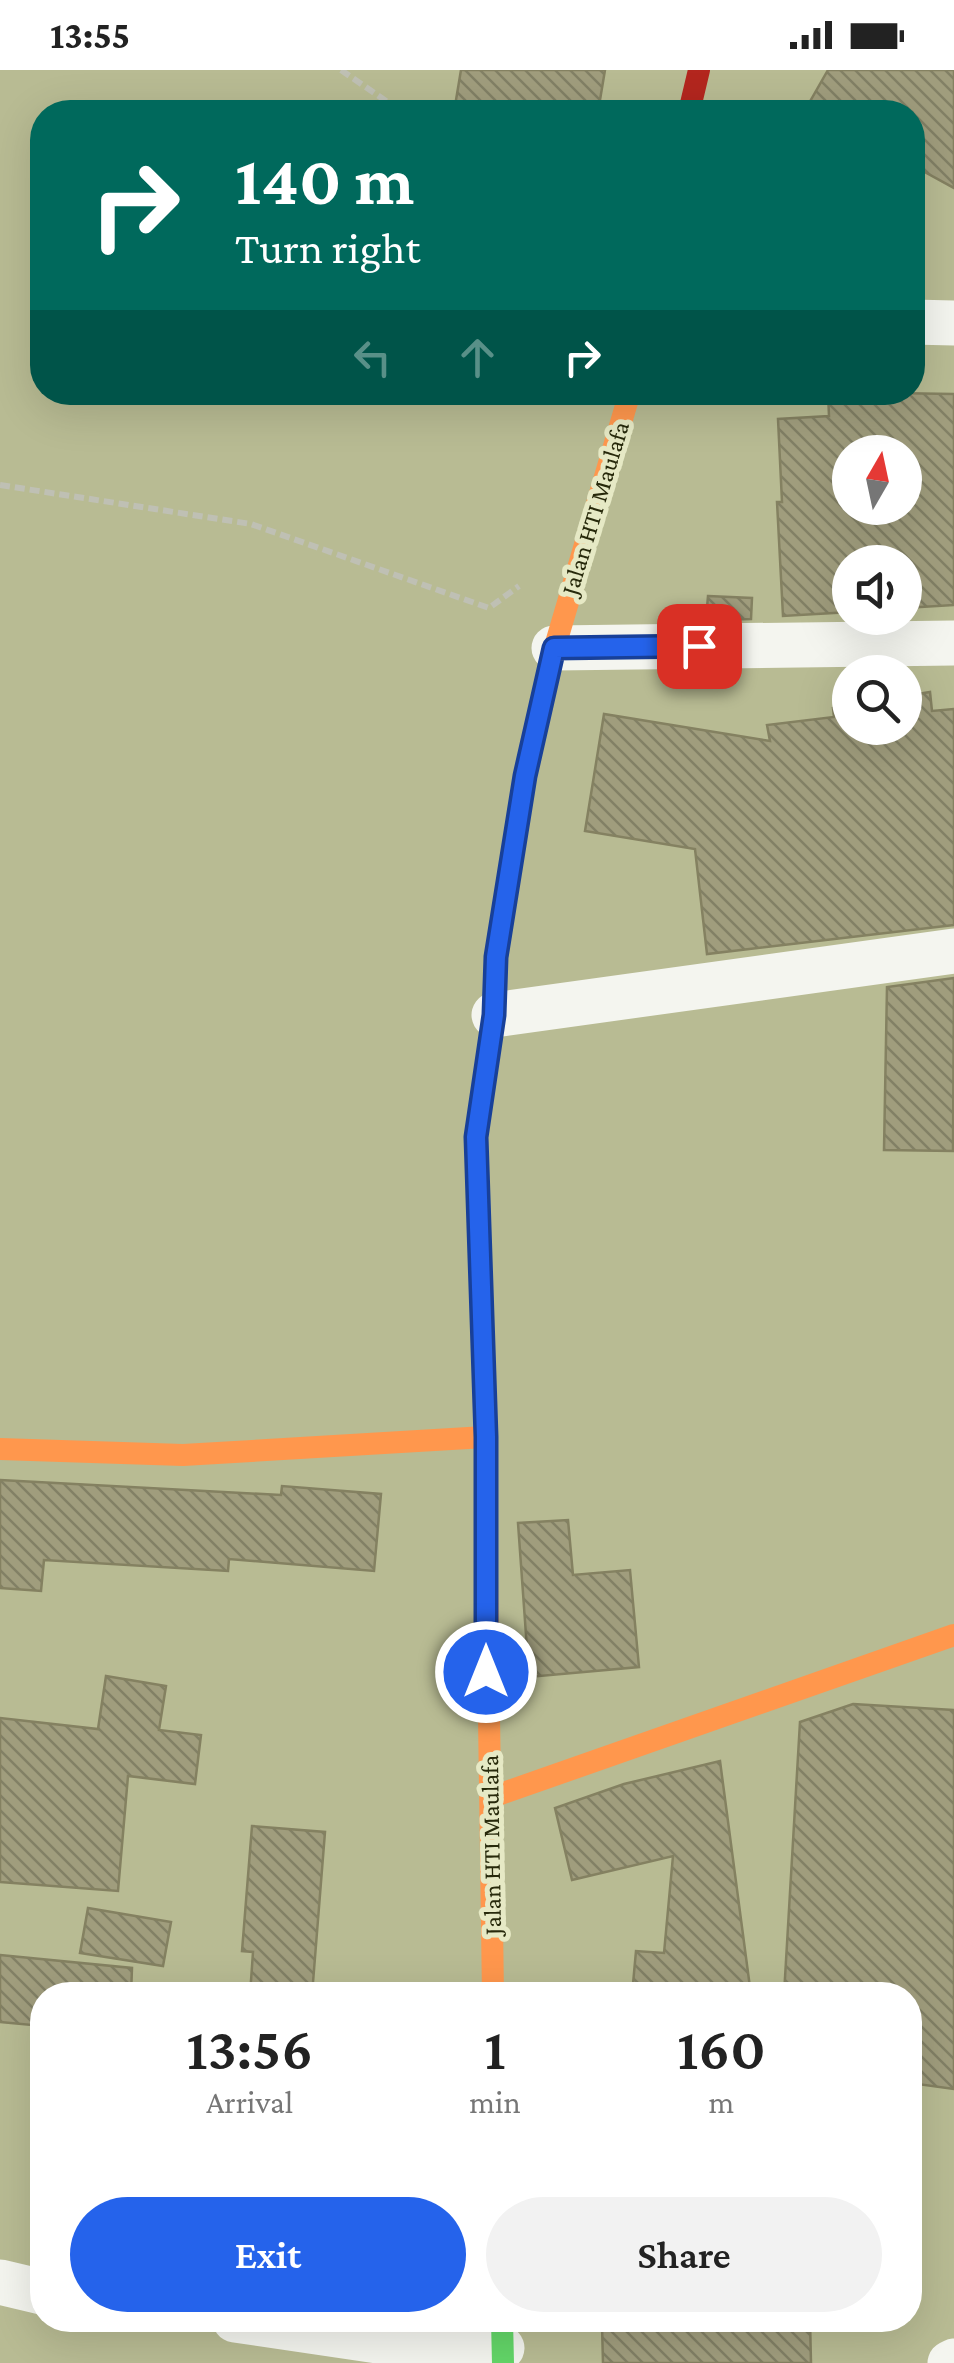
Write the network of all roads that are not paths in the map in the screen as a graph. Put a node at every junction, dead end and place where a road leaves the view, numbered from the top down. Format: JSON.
{"nodes":[{"id":1,"x":700,"y":70,"type":"edge"},
{"id":2,"x":692,"y":100,"type":"edge"},
{"id":3,"x":925,"y":322,"type":"edge"},
{"id":4,"x":954,"y":323,"type":"edge"},
{"id":5,"x":626,"y":405,"type":"edge"},
{"id":6,"x":954,"y":642,"type":"edge"},
{"id":7,"x":554,"y":648,"type":"junction"},
{"id":8,"x":954,"y":952,"type":"edge"},
{"id":9,"x":494,"y":1015,"type":"junction"},
{"id":10,"x":486,"y":1437,"type":"junction"},
{"id":11,"x":0,"y":1449,"type":"edge"},
{"id":12,"x":954,"y":1636,"type":"edge"},
{"id":13,"x":492,"y":1797,"type":"junction"},
{"id":14,"x":493,"y":1982,"type":"edge"},
{"id":15,"x":0,"y":2282,"type":"edge"},
{"id":16,"x":30,"y":2289,"type":"edge"},
{"id":17,"x":316,"y":2332,"type":"edge"},
{"id":18,"x":502,"y":2344,"type":"edge"}],
"edges":[{"from":1,"to":2,"type":"street"},
{"from":3,"to":4,"type":"street"},
{"from":5,"to":7,"type":"street","name":"Jalan HTI Maulafa"},
{"from":6,"to":7,"type":"street"},
{"from":7,"to":9,"type":"street","name":"Jalan HTI Maulafa"},
{"from":8,"to":9,"type":"street"},
{"from":9,"to":10,"type":"street","name":"Jalan HTI Maulafa"},
{"from":10,"to":11,"type":"street"},
{"from":10,"to":13,"type":"street","name":"Jalan HTI Maulafa"},
{"from":12,"to":13,"type":"street"},
{"from":13,"to":14,"type":"street","name":"Jalan HTI Maulafa"},
{"from":15,"to":16,"type":"street"},
{"from":17,"to":18,"type":"street"}]}
